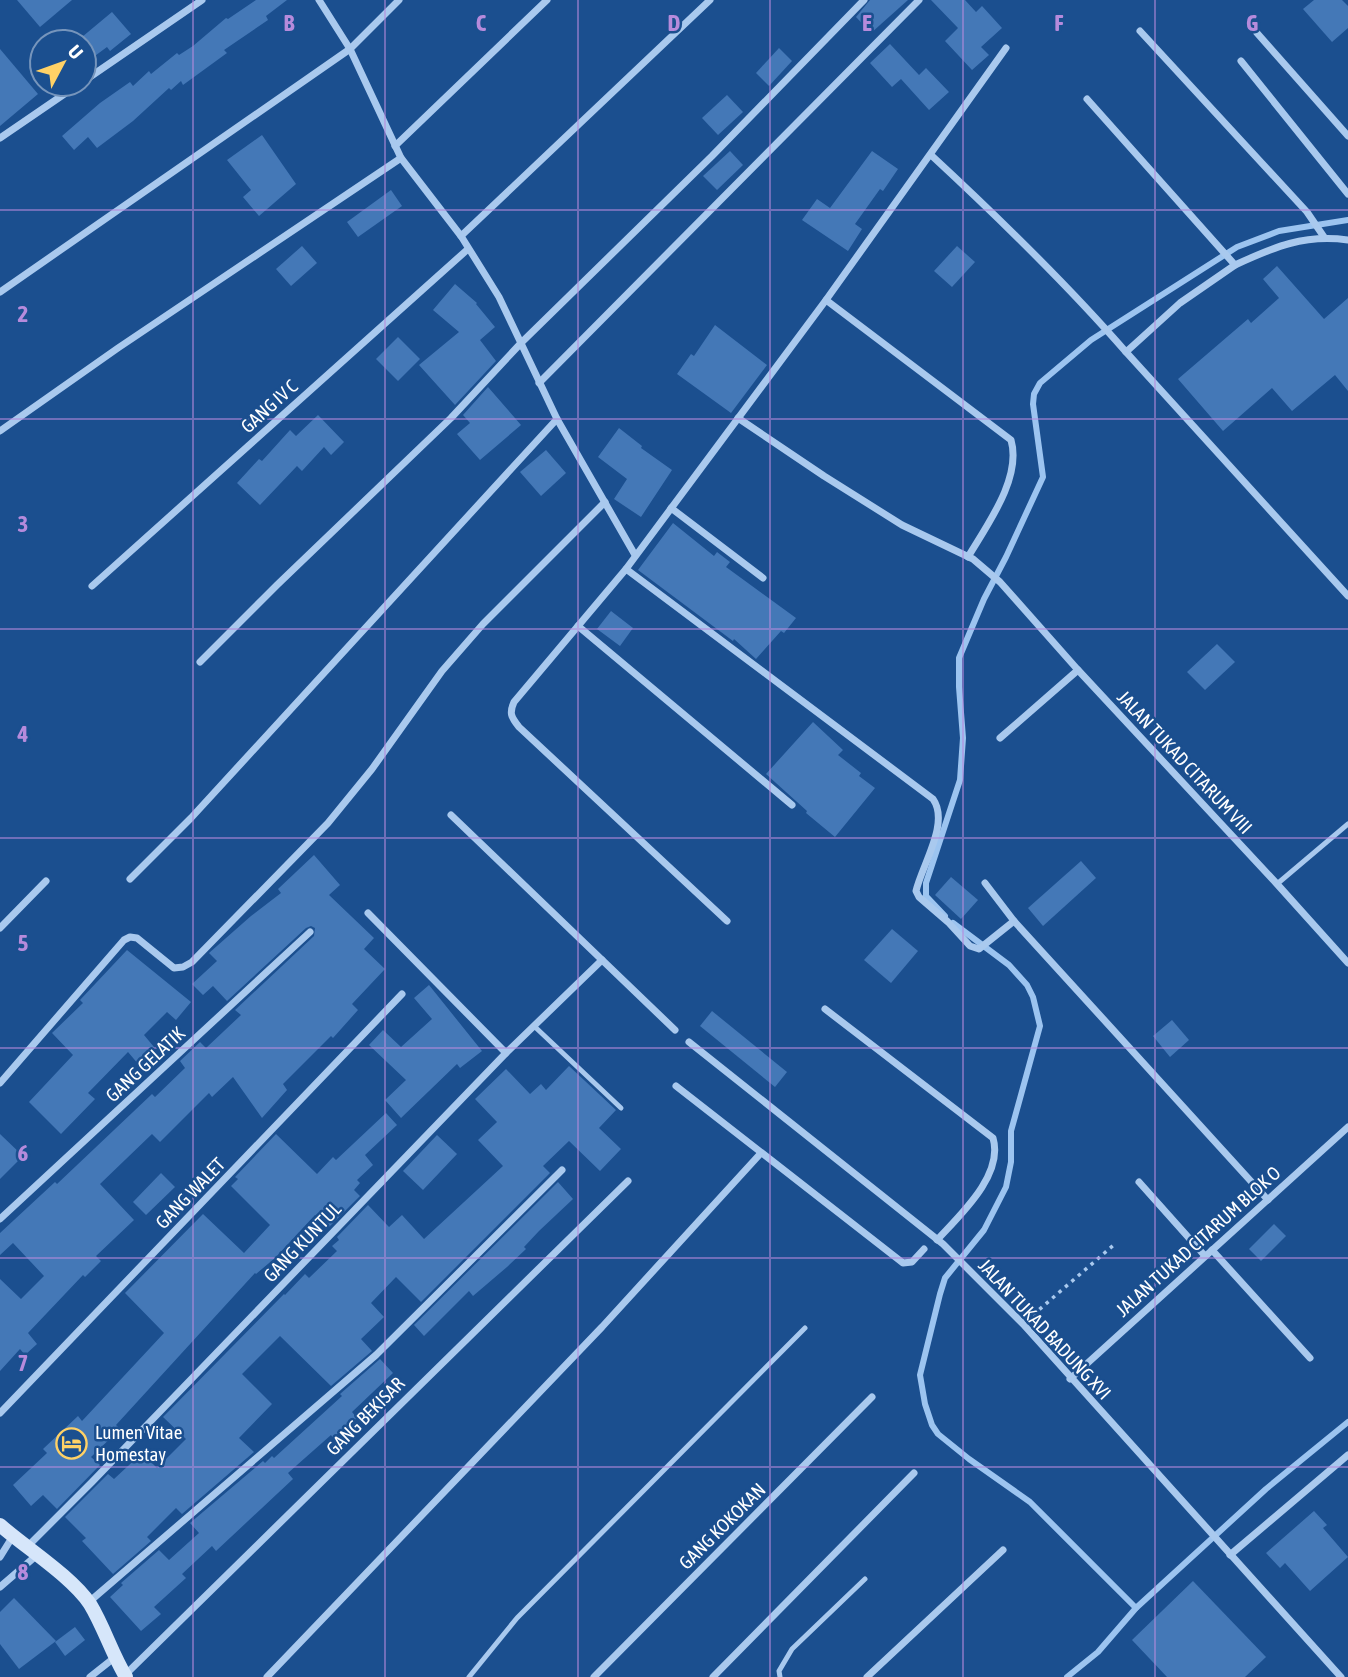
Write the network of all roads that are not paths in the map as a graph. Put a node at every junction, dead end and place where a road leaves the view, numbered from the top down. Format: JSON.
{"nodes":[{"id":1,"x":202,"y":0,"type":"edge"},
{"id":2,"x":319,"y":0,"type":"edge"},
{"id":3,"x":399,"y":0,"type":"edge"},
{"id":4,"x":547,"y":0,"type":"edge"},
{"id":5,"x":710,"y":0,"type":"edge"},
{"id":6,"x":864,"y":0,"type":"edge"},
{"id":7,"x":919,"y":0,"type":"edge"},
{"id":8,"x":1140,"y":31,"type":"dead end"},
{"id":9,"x":1257,"y":33,"type":"dead end"},
{"id":10,"x":351,"y":48,"type":"junction"},
{"id":11,"x":1006,"y":48,"type":"dead end"},
{"id":12,"x":1241,"y":61,"type":"dead end"},
{"id":13,"x":98,"y":71,"type":"edge"},
{"id":14,"x":59,"y":98,"type":"edge"},
{"id":15,"x":1087,"y":99,"type":"dead end"},
{"id":16,"x":1348,"y":136,"type":"edge"},
{"id":17,"x":0,"y":138,"type":"edge"},
{"id":18,"x":396,"y":146,"type":"junction"},
{"id":19,"x":931,"y":155,"type":"junction"},
{"id":20,"x":401,"y":158,"type":"junction"},
{"id":21,"x":1348,"y":194,"type":"edge"},
{"id":22,"x":461,"y":236,"type":"junction"},
{"id":23,"x":1324,"y":236,"type":"junction"},
{"id":24,"x":1348,"y":240,"type":"edge"},
{"id":25,"x":468,"y":249,"type":"junction"},
{"id":26,"x":1233,"y":263,"type":"junction"},
{"id":27,"x":0,"y":292,"type":"edge"},
{"id":28,"x":826,"y":300,"type":"junction"},
{"id":29,"x":522,"y":342,"type":"junction"},
{"id":30,"x":1126,"y":352,"type":"junction"},
{"id":31,"x":539,"y":383,"type":"junction"},
{"id":32,"x":738,"y":418,"type":"junction"},
{"id":33,"x":557,"y":419,"type":"junction"},
{"id":34,"x":0,"y":432,"type":"edge"},
{"id":35,"x":605,"y":502,"type":"junction"},
{"id":36,"x":671,"y":508,"type":"junction"},
{"id":37,"x":635,"y":555,"type":"junction"},
{"id":38,"x":971,"y":558,"type":"junction"},
{"id":39,"x":626,"y":569,"type":"junction"},
{"id":40,"x":763,"y":578,"type":"dead end"},
{"id":41,"x":92,"y":586,"type":"dead end"},
{"id":42,"x":1348,"y":596,"type":"edge"},
{"id":43,"x":578,"y":626,"type":"junction"},
{"id":44,"x":200,"y":662,"type":"dead end"},
{"id":45,"x":1078,"y":670,"type":"junction"},
{"id":46,"x":1000,"y":738,"type":"dead end"},
{"id":47,"x":792,"y":805,"type":"dead end"},
{"id":48,"x":452,"y":816,"type":"dead end"},
{"id":49,"x":1348,"y":824,"type":"edge"},
{"id":50,"x":130,"y":879,"type":"dead end"},
{"id":51,"x":46,"y":881,"type":"dead end"},
{"id":52,"x":985,"y":883,"type":"dead end"},
{"id":53,"x":1278,"y":884,"type":"junction"},
{"id":54,"x":369,"y":913,"type":"dead end"},
{"id":55,"x":727,"y":920,"type":"dead end"},
{"id":56,"x":1014,"y":921,"type":"junction"},
{"id":57,"x":0,"y":928,"type":"edge"},
{"id":58,"x":310,"y":932,"type":"dead end"},
{"id":59,"x":602,"y":960,"type":"junction"},
{"id":60,"x":1348,"y":963,"type":"edge"},
{"id":61,"x":402,"y":994,"type":"dead end"},
{"id":62,"x":825,"y":1009,"type":"dead end"},
{"id":63,"x":534,"y":1026,"type":"junction"},
{"id":64,"x":675,"y":1030,"type":"dead end"},
{"id":65,"x":689,"y":1041,"type":"dead end"},
{"id":66,"x":506,"y":1053,"type":"junction"},
{"id":67,"x":0,"y":1083,"type":"edge"},
{"id":68,"x":676,"y":1086,"type":"dead end"},
{"id":69,"x":621,"y":1108,"type":"dead end"},
{"id":70,"x":1348,"y":1127,"type":"edge"},
{"id":71,"x":761,"y":1153,"type":"junction"},
{"id":72,"x":562,"y":1170,"type":"dead end"},
{"id":73,"x":628,"y":1181,"type":"dead end"},
{"id":74,"x":1139,"y":1182,"type":"dead end"},
{"id":75,"x":1268,"y":1200,"type":"junction"},
{"id":76,"x":0,"y":1219,"type":"edge"},
{"id":77,"x":940,"y":1242,"type":"junction"},
{"id":78,"x":925,"y":1249,"type":"dead end"},
{"id":79,"x":1212,"y":1250,"type":"junction"},
{"id":80,"x":1205,"y":1256,"type":"junction"},
{"id":81,"x":805,"y":1328,"type":"dead end"},
{"id":82,"x":1310,"y":1359,"type":"dead end"},
{"id":83,"x":1070,"y":1378,"type":"junction"},
{"id":84,"x":872,"y":1397,"type":"dead end"},
{"id":85,"x":0,"y":1413,"type":"edge"},
{"id":86,"x":1348,"y":1455,"type":"edge"},
{"id":87,"x":914,"y":1473,"type":"dead end"},
{"id":88,"x":0,"y":1525,"type":"edge"},
{"id":89,"x":13,"y":1536,"type":"junction"},
{"id":90,"x":1003,"y":1550,"type":"dead end"},
{"id":91,"x":32,"y":1551,"type":"junction"},
{"id":92,"x":1230,"y":1555,"type":"junction"},
{"id":93,"x":0,"y":1557,"type":"edge"},
{"id":94,"x":865,"y":1579,"type":"dead end"},
{"id":95,"x":0,"y":1587,"type":"edge"},
{"id":96,"x":89,"y":1602,"type":"junction"},
{"id":97,"x":114,"y":1658,"type":"junction"},
{"id":98,"x":126,"y":1676,"type":"edge"},
{"id":99,"x":90,"y":1677,"type":"edge"},
{"id":100,"x":267,"y":1677,"type":"edge"},
{"id":101,"x":469,"y":1677,"type":"edge"},
{"id":102,"x":594,"y":1677,"type":"edge"},
{"id":103,"x":713,"y":1677,"type":"edge"},
{"id":104,"x":780,"y":1677,"type":"edge"},
{"id":105,"x":867,"y":1677,"type":"edge"},
{"id":106,"x":1341,"y":1677,"type":"edge"}],
"edges":[{"from":1,"to":13,"type":"street"},
{"from":2,"to":10,"type":"street"},
{"from":3,"to":10,"type":"street"},
{"from":4,"to":18,"type":"street"},
{"from":5,"to":22,"type":"street"},
{"from":6,"to":29,"type":"street"},
{"from":7,"to":31,"type":"street"},
{"from":8,"to":23,"type":"street"},
{"from":9,"to":16,"type":"street"},
{"from":10,"to":18,"type":"street"},
{"from":10,"to":27,"type":"street"},
{"from":11,"to":19,"type":"street"},
{"from":12,"to":21,"type":"street"},
{"from":14,"to":17,"type":"street"},
{"from":15,"to":26,"type":"street"},
{"from":18,"to":20,"type":"street"},
{"from":19,"to":28,"type":"street"},
{"from":19,"to":30,"type":"street"},
{"from":20,"to":22,"type":"street"},
{"from":20,"to":34,"type":"street"},
{"from":22,"to":25,"type":"street"},
{"from":23,"to":24,"type":"street"},
{"from":23,"to":26,"type":"street"},
{"from":25,"to":29,"type":"street"},
{"from":25,"to":41,"type":"street","name":"GANG IV C"},
{"from":26,"to":30,"type":"street"},
{"from":28,"to":32,"type":"street"},
{"from":28,"to":38,"type":"street"},
{"from":29,"to":31,"type":"street"},
{"from":29,"to":44,"type":"street"},
{"from":30,"to":42,"type":"street"},
{"from":31,"to":33,"type":"street"},
{"from":32,"to":36,"type":"street"},
{"from":32,"to":38,"type":"street","name":"JALAN TUKAD CITARUM VIII"},
{"from":33,"to":35,"type":"street"},
{"from":33,"to":50,"type":"street"},
{"from":35,"to":37,"type":"street"},
{"from":35,"to":67,"type":"street"},
{"from":36,"to":37,"type":"street"},
{"from":36,"to":40,"type":"street"},
{"from":37,"to":39,"type":"street"},
{"from":38,"to":45,"type":"street","name":"JALAN TUKAD CITARUM VIII"},
{"from":39,"to":43,"type":"street"},
{"from":39,"to":56,"type":"street"},
{"from":43,"to":47,"type":"street"},
{"from":43,"to":55,"type":"street"},
{"from":45,"to":46,"type":"street"},
{"from":45,"to":53,"type":"street","name":"JALAN TUKAD CITARUM VIII"},
{"from":48,"to":59,"type":"street"},
{"from":49,"to":53,"type":"lane"},
{"from":51,"to":57,"type":"street"},
{"from":52,"to":56,"type":"street"},
{"from":53,"to":60,"type":"street","name":"JALAN TUKAD CITARUM VIII"},
{"from":54,"to":66,"type":"street"},
{"from":56,"to":75,"type":"street"},
{"from":58,"to":76,"type":"street","name":"GANG GELATIK"},
{"from":59,"to":63,"type":"street","name":"GANG KUNTUL"},
{"from":59,"to":64,"type":"street"},
{"from":61,"to":85,"type":"street","name":"GANG WALET"},
{"from":62,"to":77,"type":"street"},
{"from":63,"to":66,"type":"street","name":"GANG KUNTUL"},
{"from":63,"to":69,"type":"lane"},
{"from":65,"to":77,"type":"street","name":"JALAN TUKAD BADUNG XVI"},
{"from":66,"to":91,"type":"street","name":"GANG KUNTUL"},
{"from":68,"to":71,"type":"street"},
{"from":70,"to":75,"type":"street","name":"JALAN TUKAD CITARUM BLOK O"},
{"from":71,"to":78,"type":"street"},
{"from":71,"to":100,"type":"street"},
{"from":72,"to":96,"type":"street"},
{"from":73,"to":98,"type":"street","name":"GANG BEKISAR"},
{"from":74,"to":80,"type":"street"},
{"from":75,"to":79,"type":"street","name":"JALAN TUKAD CITARUM BLOK O"},
{"from":77,"to":83,"type":"street","name":"JALAN TUKAD BADUNG XVI"},
{"from":79,"to":80,"type":"street","name":"JALAN TUKAD CITARUM BLOK O"},
{"from":79,"to":82,"type":"street"},
{"from":80,"to":83,"type":"street","name":"JALAN TUKAD CITARUM BLOK O"},
{"from":81,"to":101,"type":"lane"},
{"from":83,"to":92,"type":"street","name":"JALAN TUKAD BADUNG XVI"},
{"from":84,"to":102,"type":"street","name":"GANG KOKOKAN"},
{"from":86,"to":92,"type":"street"},
{"from":87,"to":103,"type":"street"},
{"from":88,"to":89,"type":"street"},
{"from":89,"to":91,"type":"street"},
{"from":89,"to":93,"type":"street"},
{"from":90,"to":105,"type":"street"},
{"from":91,"to":95,"type":"street","name":"GANG KUNTUL"},
{"from":91,"to":96,"type":"street"},
{"from":92,"to":106,"type":"street","name":"JALAN TUKAD BADUNG XVI"},
{"from":94,"to":104,"type":"lane"},
{"from":96,"to":97,"type":"street"},
{"from":97,"to":98,"type":"street"},
{"from":97,"to":99,"type":"street"}]}
